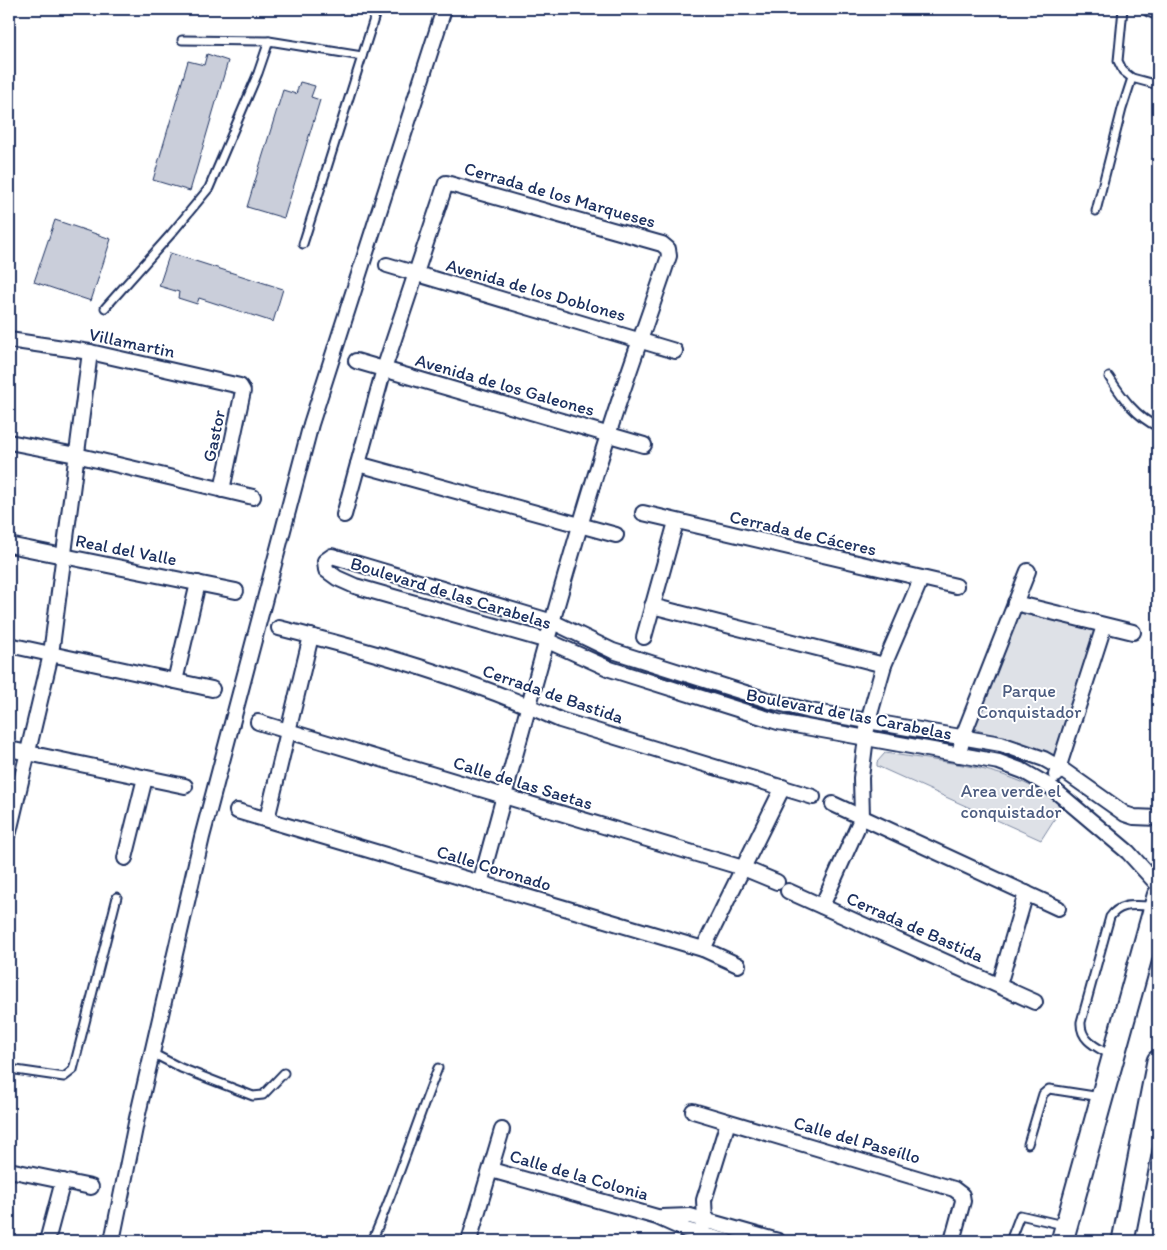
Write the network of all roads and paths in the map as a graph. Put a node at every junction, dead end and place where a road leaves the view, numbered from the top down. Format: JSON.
{"nodes":[{"id":1,"x":378,"y":9,"type":"edge"},
{"id":2,"x":444,"y":9,"type":"edge"},
{"id":3,"x":1123,"y":9,"type":"edge"},
{"id":4,"x":1150,"y":9,"type":"edge"},
{"id":5,"x":1158,"y":12,"type":"edge"},
{"id":6,"x":182,"y":40,"type":"dead end"},
{"id":7,"x":269,"y":41,"type":"junction"},
{"id":8,"x":362,"y":56,"type":"junction"},
{"id":9,"x":1132,"y":78,"type":"junction"},
{"id":10,"x":1158,"y":85,"type":"edge"},
{"id":11,"x":1096,"y":211,"type":"dead end"},
{"id":12,"x":303,"y":244,"type":"dead end"},
{"id":13,"x":387,"y":265,"type":"dead end"},
{"id":14,"x":417,"y":274,"type":"junction"},
{"id":15,"x":105,"y":308,"type":"dead end"},
{"id":16,"x":9,"y":340,"type":"edge"},
{"id":17,"x":641,"y":340,"type":"junction"},
{"id":18,"x":675,"y":351,"type":"dead end"},
{"id":19,"x":90,"y":352,"type":"junction"},
{"id":20,"x":356,"y":361,"type":"dead end"},
{"id":21,"x":384,"y":369,"type":"junction"},
{"id":22,"x":1109,"y":378,"type":"dead end"},
{"id":23,"x":243,"y":391,"type":"joint"},
{"id":24,"x":1158,"y":427,"type":"edge"},
{"id":25,"x":608,"y":435,"type":"junction"},
{"id":26,"x":9,"y":442,"type":"edge"},
{"id":27,"x":644,"y":445,"type":"dead end"},
{"id":28,"x":76,"y":455,"type":"junction"},
{"id":29,"x":358,"y":464,"type":"junction"},
{"id":30,"x":222,"y":490,"type":"junction"},
{"id":31,"x":253,"y":497,"type":"dead end"},
{"id":32,"x":643,"y":513,"type":"dead end"},
{"id":33,"x":344,"y":515,"type":"dead end"},
{"id":34,"x":676,"y":522,"type":"junction"},
{"id":35,"x":582,"y":525,"type":"junction"},
{"id":36,"x":616,"y":536,"type":"dead end"},
{"id":37,"x":9,"y":545,"type":"edge"},
{"id":38,"x":65,"y":556,"type":"junction"},
{"id":39,"x":1028,"y":571,"type":"dead end"},
{"id":40,"x":921,"y":580,"type":"junction"},
{"id":41,"x":198,"y":583,"type":"junction"},
{"id":42,"x":956,"y":586,"type":"dead end"},
{"id":43,"x":236,"y":591,"type":"dead end"},
{"id":44,"x":1015,"y":603,"type":"junction"},
{"id":45,"x":652,"y":606,"type":"junction"},
{"id":46,"x":553,"y":622,"type":"junction"},
{"id":47,"x":1104,"y":626,"type":"junction"},
{"id":48,"x":279,"y":628,"type":"dead end"},
{"id":49,"x":1133,"y":632,"type":"dead end"},
{"id":50,"x":311,"y":636,"type":"junction"},
{"id":51,"x":644,"y":637,"type":"dead end"},
{"id":52,"x":548,"y":641,"type":"junction"},
{"id":53,"x":9,"y":645,"type":"edge"},
{"id":54,"x":51,"y":654,"type":"junction"},
{"id":55,"x":884,"y":665,"type":"junction"},
{"id":56,"x":175,"y":681,"type":"junction"},
{"id":57,"x":212,"y":689,"type":"dead end"},
{"id":58,"x":528,"y":705,"type":"junction"},
{"id":59,"x":868,"y":721,"type":"junction"},
{"id":60,"x":258,"y":722,"type":"dead end"},
{"id":61,"x":288,"y":731,"type":"junction"},
{"id":62,"x":964,"y":736,"type":"junction"},
{"id":63,"x":864,"y":739,"type":"junction"},
{"id":64,"x":9,"y":749,"type":"edge"},
{"id":65,"x":27,"y":752,"type":"junction"},
{"id":66,"x":959,"y":755,"type":"junction"},
{"id":67,"x":1060,"y":768,"type":"junction"},
{"id":68,"x":1158,"y":768,"type":"edge"},
{"id":69,"x":1158,"y":773,"type":"edge"},
{"id":70,"x":146,"y":778,"type":"junction"},
{"id":71,"x":185,"y":786,"type":"dead end"},
{"id":72,"x":783,"y":787,"type":"junction"},
{"id":73,"x":1051,"y":787,"type":"junction"},
{"id":74,"x":504,"y":797,"type":"junction"},
{"id":75,"x":813,"y":797,"type":"dead end"},
{"id":76,"x":833,"y":804,"type":"dead end"},
{"id":77,"x":237,"y":811,"type":"dead end"},
{"id":78,"x":862,"y":817,"type":"junction"},
{"id":79,"x":1158,"y":818,"type":"edge"},
{"id":80,"x":267,"y":819,"type":"junction"},
{"id":81,"x":9,"y":832,"type":"edge"},
{"id":82,"x":125,"y":858,"type":"dead end"},
{"id":83,"x":743,"y":868,"type":"junction"},
{"id":84,"x":777,"y":882,"type":"dead end"},
{"id":85,"x":480,"y":884,"type":"junction"},
{"id":86,"x":1158,"y":885,"type":"edge"},
{"id":87,"x":788,"y":891,"type":"dead end"},
{"id":88,"x":1026,"y":893,"type":"junction"},
{"id":89,"x":117,"y":897,"type":"dead end"},
{"id":90,"x":1157,"y":901,"type":"edge"},
{"id":91,"x":822,"y":906,"type":"junction"},
{"id":92,"x":1058,"y":908,"type":"dead end"},
{"id":93,"x":703,"y":948,"type":"junction"},
{"id":94,"x":738,"y":965,"type":"dead end"},
{"id":95,"x":1000,"y":985,"type":"junction"},
{"id":96,"x":1036,"y":1002,"type":"dead end"},
{"id":97,"x":152,"y":1053,"type":"junction"},
{"id":98,"x":1112,"y":1056,"type":"junction"},
{"id":99,"x":438,"y":1068,"type":"dead end"},
{"id":100,"x":9,"y":1069,"type":"edge"},
{"id":101,"x":1157,"y":1072,"type":"edge"},
{"id":102,"x":284,"y":1073,"type":"dead end"},
{"id":103,"x":1101,"y":1097,"type":"junction"},
{"id":104,"x":693,"y":1111,"type":"dead end"},
{"id":105,"x":728,"y":1122,"type":"junction"},
{"id":106,"x":502,"y":1130,"type":"dead end"},
{"id":107,"x":1028,"y":1144,"type":"dead end"},
{"id":108,"x":9,"y":1170,"type":"edge"},
{"id":109,"x":491,"y":1170,"type":"junction"},
{"id":110,"x":63,"y":1181,"type":"junction"},
{"id":111,"x":91,"y":1187,"type":"dead end"},
{"id":112,"x":704,"y":1200,"type":"junction"},
{"id":113,"x":690,"y":1216,"type":"junction"},
{"id":114,"x":657,"y":1217,"type":"junction"},
{"id":115,"x":701,"y":1232,"type":"edge"},
{"id":116,"x":1064,"y":1233,"type":"edge"},
{"id":117,"x":684,"y":1236,"type":"edge"},
{"id":118,"x":48,"y":1241,"type":"edge"},
{"id":119,"x":112,"y":1241,"type":"edge"},
{"id":120,"x":372,"y":1241,"type":"edge"},
{"id":121,"x":469,"y":1241,"type":"edge"},
{"id":122,"x":726,"y":1241,"type":"edge"},
{"id":123,"x":778,"y":1241,"type":"edge"},
{"id":124,"x":952,"y":1241,"type":"edge"},
{"id":125,"x":1010,"y":1241,"type":"edge"},
{"id":126,"x":1123,"y":1241,"type":"edge"}],
"edges":[{"from":1,"to":8,"type":"lane"},
{"from":2,"to":97,"type":"street"},
{"from":3,"to":9,"type":"lane"},
{"from":4,"to":5,"type":"street"},
{"from":6,"to":7,"type":"lane"},
{"from":7,"to":8,"type":"lane"},
{"from":7,"to":15,"type":"lane"},
{"from":8,"to":12,"type":"lane"},
{"from":9,"to":10,"type":"lane"},
{"from":9,"to":11,"type":"lane"},
{"from":13,"to":14,"type":"street","name":"Avenida de los Doblones"},
{"from":14,"to":17,"type":"street","name":"Avenida de los Doblones"},
{"from":14,"to":17,"type":"street","name":"Cerrada de los Marqueses"},
{"from":14,"to":21,"type":"street","name":"Cerrada de los Marqueses"},
{"from":16,"to":19,"type":"street","name":"Villamartin"},
{"from":17,"to":18,"type":"street","name":"Avenida de los Doblones"},
{"from":17,"to":25,"type":"street","name":"Cerrada de los Marqueses"},
{"from":19,"to":23,"type":"street","name":"Villamartin"},
{"from":19,"to":28,"type":"street"},
{"from":20,"to":21,"type":"street","name":"Avenida de los Galeones"},
{"from":21,"to":25,"type":"street","name":"Avenida de los Galeones"},
{"from":21,"to":29,"type":"street","name":"Cerrada de los Marqueses"},
{"from":22,"to":24,"type":"lane"},
{"from":23,"to":30,"type":"street","name":"Gastor"},
{"from":25,"to":27,"type":"street","name":"Avenida de los Galeones"},
{"from":25,"to":35,"type":"street","name":"Cerrada de los Marqueses"},
{"from":26,"to":28,"type":"street"},
{"from":28,"to":30,"type":"street"},
{"from":28,"to":38,"type":"street"},
{"from":29,"to":33,"type":"street","name":"Cerrada de los Marqueses"},
{"from":29,"to":35,"type":"street"},
{"from":30,"to":31,"type":"street"},
{"from":32,"to":34,"type":"street","name":"Cerrada de Cáceres"},
{"from":34,"to":40,"type":"street","name":"Cerrada de Cáceres"},
{"from":34,"to":45,"type":"street"},
{"from":35,"to":36,"type":"street"},
{"from":35,"to":46,"type":"street","name":"Cerrada de los Marqueses"},
{"from":37,"to":38,"type":"street","name":"Real del Valle"},
{"from":38,"to":41,"type":"street","name":"Real del Valle"},
{"from":38,"to":54,"type":"street"},
{"from":39,"to":44,"type":"street"},
{"from":40,"to":42,"type":"street","name":"Cerrada de Cáceres"},
{"from":40,"to":55,"type":"street"},
{"from":41,"to":43,"type":"street","name":"Real del Valle"},
{"from":41,"to":56,"type":"street"},
{"from":44,"to":47,"type":"street"},
{"from":44,"to":62,"type":"street"},
{"from":45,"to":51,"type":"street"},
{"from":45,"to":55,"type":"street"},
{"from":46,"to":52,"type":"street","name":"Cerrada de los Marqueses"},
{"from":46,"to":52,"type":"street","name":"Boulevard de las Carabelas"},
{"from":46,"to":59,"type":"street","name":"Boulevard de las Carabelas"},
{"from":47,"to":49,"type":"street"},
{"from":47,"to":67,"type":"street"},
{"from":48,"to":50,"type":"street","name":"Cerrada de Bastida"},
{"from":50,"to":58,"type":"street","name":"Cerrada de Bastida"},
{"from":50,"to":61,"type":"street"},
{"from":52,"to":58,"type":"street","name":"Cerrada de los Marqueses"},
{"from":52,"to":63,"type":"street","name":"Boulevard de las Carabelas"},
{"from":53,"to":54,"type":"street"},
{"from":54,"to":56,"type":"street"},
{"from":54,"to":65,"type":"street"},
{"from":55,"to":59,"type":"street"},
{"from":56,"to":57,"type":"street"},
{"from":58,"to":72,"type":"street","name":"Cerrada de Bastida"},
{"from":58,"to":74,"type":"street","name":"Cerrada de los Marqueses"},
{"from":59,"to":62,"type":"street","name":"Boulevard de las Carabelas"},
{"from":59,"to":63,"type":"street","name":"Cerrada de Bastida"},
{"from":60,"to":61,"type":"street","name":"Calle de las Saetas"},
{"from":61,"to":74,"type":"street","name":"Calle de las Saetas"},
{"from":61,"to":80,"type":"street"},
{"from":62,"to":66,"type":"street"},
{"from":62,"to":67,"type":"street","name":"Boulevard de las Carabelas"},
{"from":63,"to":66,"type":"street","name":"Boulevard de las Carabelas"},
{"from":63,"to":78,"type":"street","name":"Cerrada de Bastida"},
{"from":64,"to":65,"type":"street"},
{"from":65,"to":70,"type":"street"},
{"from":65,"to":81,"type":"street"},
{"from":66,"to":73,"type":"street","name":"Boulevard de las Carabelas"},
{"from":67,"to":73,"type":"street"},
{"from":67,"to":79,"type":"street","name":"Boulevard de las Carabelas"},
{"from":68,"to":69,"type":"lane"},
{"from":70,"to":71,"type":"street"},
{"from":70,"to":82,"type":"street"},
{"from":72,"to":75,"type":"street","name":"Cerrada de Bastida"},
{"from":72,"to":83,"type":"street"},
{"from":73,"to":86,"type":"street","name":"Boulevard de las Carabelas"},
{"from":74,"to":83,"type":"street","name":"Calle de las Saetas"},
{"from":74,"to":85,"type":"street","name":"Cerrada de los Marqueses"},
{"from":76,"to":78,"type":"street"},
{"from":77,"to":80,"type":"street","name":"Calle Coronado"},
{"from":78,"to":88,"type":"street"},
{"from":78,"to":91,"type":"street","name":"Cerrada de Bastida"},
{"from":80,"to":85,"type":"street","name":"Calle Coronado"},
{"from":83,"to":84,"type":"street","name":"Calle de las Saetas"},
{"from":83,"to":93,"type":"street"},
{"from":85,"to":93,"type":"street","name":"Calle Coronado"},
{"from":87,"to":91,"type":"street"},
{"from":88,"to":92,"type":"street"},
{"from":88,"to":95,"type":"street","name":"Cerrada de Bastida"},
{"from":89,"to":100,"type":"lane"},
{"from":90,"to":98,"type":"main road"},
{"from":90,"to":98,"type":"lane"},
{"from":91,"to":95,"type":"street","name":"Cerrada de Bastida"},
{"from":93,"to":94,"type":"street","name":"Calle Coronado"},
{"from":95,"to":96,"type":"street","name":"Cerrada de Bastida"},
{"from":97,"to":102,"type":"lane"},
{"from":97,"to":119,"type":"street"},
{"from":98,"to":103,"type":"main road"},
{"from":99,"to":120,"type":"lane"},
{"from":101,"to":126,"type":"main road"},
{"from":103,"to":107,"type":"lane"},
{"from":103,"to":116,"type":"main road"},
{"from":104,"to":105,"type":"street","name":"Calle del Paseíllo"},
{"from":105,"to":112,"type":"street"},
{"from":105,"to":124,"type":"street","name":"Calle del Paseíllo"},
{"from":106,"to":109,"type":"street"},
{"from":108,"to":110,"type":"street"},
{"from":109,"to":114,"type":"street","name":"Calle de la Colonia"},
{"from":109,"to":121,"type":"street"},
{"from":110,"to":111,"type":"street"},
{"from":110,"to":118,"type":"street"},
{"from":112,"to":113,"type":"street"},
{"from":112,"to":115,"type":"street"},
{"from":113,"to":114,"type":"street","name":"Calle de la Colonia"},
{"from":113,"to":115,"type":"street","name":"Calle de la Colonia"},
{"from":113,"to":117,"type":"street"},
{"from":114,"to":117,"type":"street","name":"Calle de la Colonia"},
{"from":115,"to":117,"type":"street","name":"Calle de la Colonia"},
{"from":115,"to":122,"type":"street","name":"Calle de la Colonia"},
{"from":115,"to":123,"type":"street","name":"Calle de la Colonia"},
{"from":116,"to":125,"type":"lane"}]}
